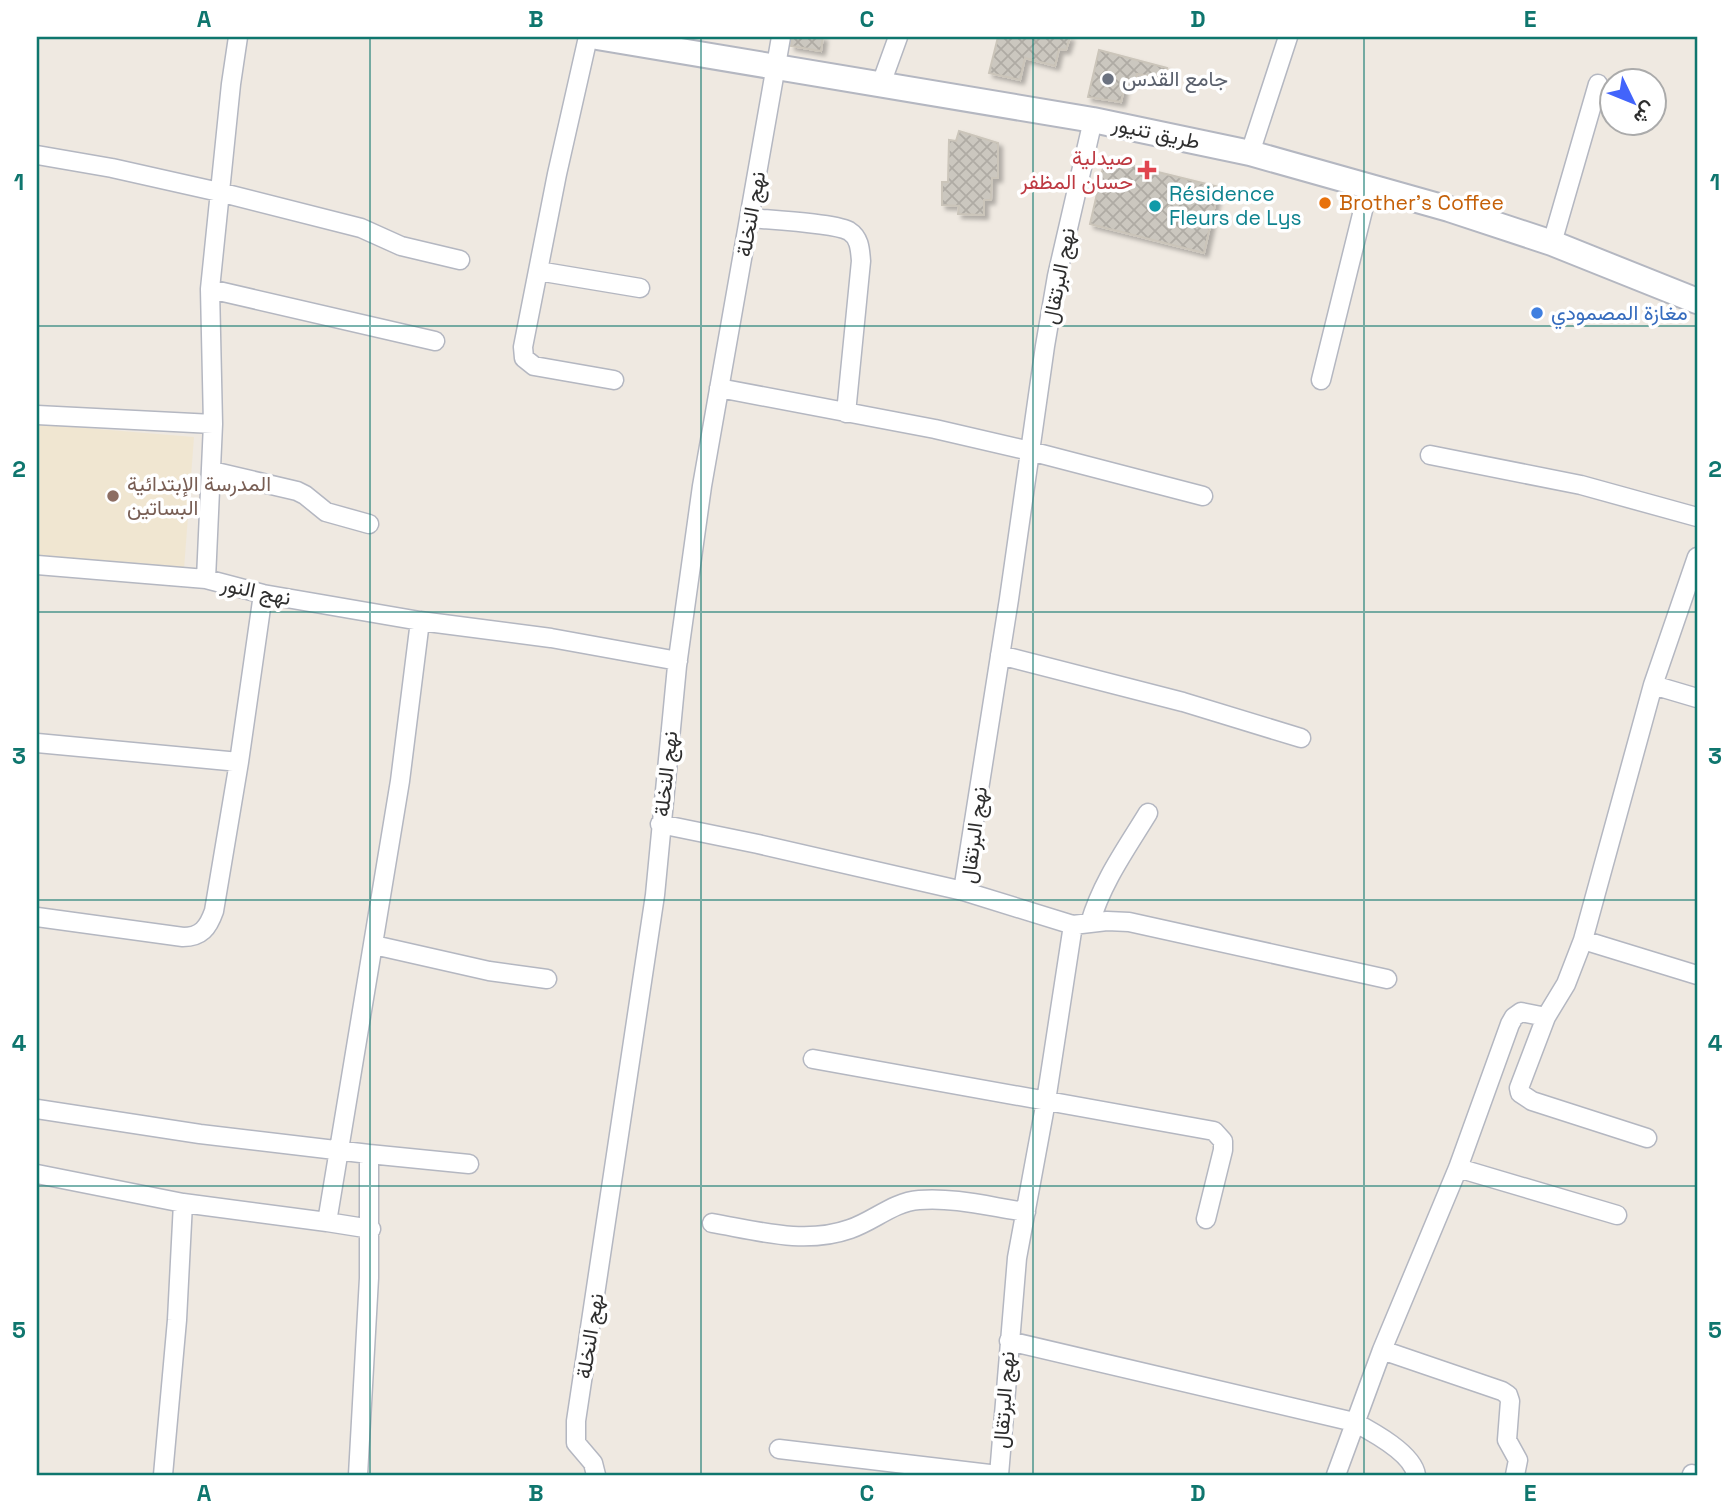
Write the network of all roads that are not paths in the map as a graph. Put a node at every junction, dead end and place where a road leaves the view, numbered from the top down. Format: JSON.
{"nodes":[{"id":1,"x":238,"y":37,"type":"edge"},
{"id":2,"x":588,"y":37,"type":"edge"},
{"id":3,"x":597,"y":37,"type":"edge"},
{"id":4,"x":781,"y":37,"type":"edge"},
{"id":5,"x":898,"y":37,"type":"edge"},
{"id":6,"x":1288,"y":37,"type":"edge"},
{"id":7,"x":777,"y":69,"type":"junction"},
{"id":8,"x":881,"y":84,"type":"junction"},
{"id":9,"x":1598,"y":84,"type":"dead end"},
{"id":10,"x":1093,"y":120,"type":"junction"},
{"id":11,"x":1250,"y":153,"type":"junction"},
{"id":12,"x":37,"y":155,"type":"edge"},
{"id":13,"x":1369,"y":186,"type":"junction"},
{"id":14,"x":219,"y":192,"type":"junction"},
{"id":15,"x":750,"y":218,"type":"junction"},
{"id":16,"x":1552,"y":243,"type":"junction"},
{"id":17,"x":460,"y":260,"type":"dead end"},
{"id":18,"x":538,"y":271,"type":"junction"},
{"id":19,"x":640,"y":288,"type":"dead end"},
{"id":20,"x":210,"y":289,"type":"junction"},
{"id":21,"x":1697,"y":301,"type":"edge"},
{"id":22,"x":435,"y":341,"type":"dead end"},
{"id":23,"x":614,"y":380,"type":"dead end"},
{"id":24,"x":1321,"y":380,"type":"dead end"},
{"id":25,"x":719,"y":388,"type":"junction"},
{"id":26,"x":846,"y":413,"type":"junction"},
{"id":27,"x":37,"y":415,"type":"edge"},
{"id":28,"x":213,"y":424,"type":"junction"},
{"id":29,"x":1030,"y":451,"type":"junction"},
{"id":30,"x":1430,"y":455,"type":"dead end"},
{"id":31,"x":212,"y":471,"type":"junction"},
{"id":32,"x":1203,"y":496,"type":"dead end"},
{"id":33,"x":1697,"y":517,"type":"edge"},
{"id":34,"x":369,"y":524,"type":"dead end"},
{"id":35,"x":37,"y":565,"type":"edge"},
{"id":36,"x":1696,"y":565,"type":"edge"},
{"id":37,"x":206,"y":579,"type":"junction"},
{"id":38,"x":263,"y":594,"type":"junction"},
{"id":39,"x":420,"y":621,"type":"junction"},
{"id":40,"x":1000,"y":655,"type":"junction"},
{"id":41,"x":678,"y":661,"type":"junction"},
{"id":42,"x":1653,"y":685,"type":"junction"},
{"id":43,"x":1697,"y":698,"type":"edge"},
{"id":44,"x":1300,"y":738,"type":"dead end"},
{"id":45,"x":37,"y":743,"type":"edge"},
{"id":46,"x":239,"y":762,"type":"junction"},
{"id":47,"x":1148,"y":813,"type":"dead end"},
{"id":48,"x":660,"y":824,"type":"junction"},
{"id":49,"x":963,"y":891,"type":"junction"},
{"id":50,"x":37,"y":917,"type":"edge"},
{"id":51,"x":1082,"y":924,"type":"junction"},
{"id":52,"x":1583,"y":940,"type":"junction"},
{"id":53,"x":374,"y":945,"type":"junction"},
{"id":54,"x":1697,"y":975,"type":"edge"},
{"id":55,"x":547,"y":979,"type":"dead end"},
{"id":56,"x":1387,"y":979,"type":"dead end"},
{"id":57,"x":1546,"y":1017,"type":"junction"},
{"id":58,"x":813,"y":1059,"type":"dead end"},
{"id":59,"x":1045,"y":1101,"type":"junction"},
{"id":60,"x":37,"y":1109,"type":"edge"},
{"id":61,"x":1647,"y":1138,"type":"dead end"},
{"id":62,"x":340,"y":1151,"type":"junction"},
{"id":63,"x":369,"y":1154,"type":"junction"},
{"id":64,"x":469,"y":1164,"type":"dead end"},
{"id":65,"x":1458,"y":1168,"type":"junction"},
{"id":66,"x":37,"y":1174,"type":"edge"},
{"id":67,"x":183,"y":1203,"type":"junction"},
{"id":68,"x":1026,"y":1212,"type":"junction"},
{"id":69,"x":1617,"y":1215,"type":"dead end"},
{"id":70,"x":1206,"y":1219,"type":"dead end"},
{"id":71,"x":327,"y":1222,"type":"junction"},
{"id":72,"x":712,"y":1223,"type":"dead end"},
{"id":73,"x":371,"y":1229,"type":"junction"},
{"id":74,"x":1009,"y":1341,"type":"junction"},
{"id":75,"x":1382,"y":1350,"type":"junction"},
{"id":76,"x":1354,"y":1422,"type":"junction"},
{"id":77,"x":779,"y":1449,"type":"dead end"},
{"id":78,"x":163,"y":1475,"type":"edge"},
{"id":79,"x":358,"y":1475,"type":"edge"},
{"id":80,"x":596,"y":1475,"type":"edge"},
{"id":81,"x":998,"y":1475,"type":"edge"},
{"id":82,"x":1336,"y":1475,"type":"edge"},
{"id":83,"x":1416,"y":1475,"type":"edge"},
{"id":84,"x":1515,"y":1475,"type":"edge"}],
"edges":[{"from":1,"to":14,"type":"street","name":"نهج النور"},
{"from":2,"to":18,"type":"street"},
{"from":3,"to":7,"type":"main road","name":"طريق تنيور"},
{"from":4,"to":7,"type":"street","name":"نهج النخلة"},
{"from":5,"to":8,"type":"street"},
{"from":6,"to":11,"type":"street"},
{"from":7,"to":8,"type":"main road","name":"طريق تنيور"},
{"from":7,"to":15,"type":"street","name":"نهج النخلة"},
{"from":8,"to":10,"type":"main road","name":"طريق تنيور"},
{"from":9,"to":16,"type":"street"},
{"from":10,"to":11,"type":"main road","name":"طريق تنيور"},
{"from":10,"to":29,"type":"street","name":"نهج البرتقال"},
{"from":11,"to":13,"type":"main road","name":"طريق تنيور"},
{"from":12,"to":14,"type":"street"},
{"from":13,"to":16,"type":"main road","name":"طريق تنيور"},
{"from":13,"to":24,"type":"street"},
{"from":14,"to":17,"type":"street"},
{"from":14,"to":20,"type":"street","name":"نهج النور"},
{"from":15,"to":25,"type":"street","name":"نهج النخلة"},
{"from":15,"to":26,"type":"street"},
{"from":16,"to":21,"type":"main road","name":"طريق تنيور"},
{"from":18,"to":19,"type":"street"},
{"from":18,"to":23,"type":"street"},
{"from":20,"to":22,"type":"street"},
{"from":20,"to":28,"type":"street","name":"نهج النور"},
{"from":25,"to":26,"type":"street"},
{"from":25,"to":41,"type":"street","name":"نهج النخلة"},
{"from":26,"to":29,"type":"street"},
{"from":27,"to":28,"type":"street"},
{"from":28,"to":31,"type":"street","name":"نهج النور"},
{"from":29,"to":32,"type":"street"},
{"from":29,"to":40,"type":"street","name":"نهج البرتقال"},
{"from":30,"to":33,"type":"street"},
{"from":31,"to":34,"type":"street"},
{"from":31,"to":37,"type":"street","name":"نهج النور"},
{"from":35,"to":37,"type":"street"},
{"from":36,"to":42,"type":"street"},
{"from":37,"to":38,"type":"street","name":"نهج النور"},
{"from":38,"to":39,"type":"street","name":"نهج النور"},
{"from":38,"to":46,"type":"street"},
{"from":39,"to":41,"type":"street","name":"نهج النور"},
{"from":39,"to":53,"type":"street"},
{"from":40,"to":44,"type":"street"},
{"from":40,"to":49,"type":"street","name":"نهج البرتقال"},
{"from":41,"to":48,"type":"street","name":"نهج النخلة"},
{"from":42,"to":43,"type":"street"},
{"from":42,"to":52,"type":"street"},
{"from":45,"to":46,"type":"street"},
{"from":46,"to":50,"type":"street"},
{"from":47,"to":51,"type":"street"},
{"from":48,"to":49,"type":"street"},
{"from":48,"to":80,"type":"street","name":"نهج النخلة"},
{"from":49,"to":51,"type":"street","name":"نهج البرتقال"},
{"from":51,"to":56,"type":"street"},
{"from":51,"to":59,"type":"street","name":"نهج البرتقال"},
{"from":52,"to":54,"type":"street"},
{"from":52,"to":57,"type":"street"},
{"from":53,"to":55,"type":"street"},
{"from":53,"to":62,"type":"street"},
{"from":57,"to":61,"type":"street"},
{"from":57,"to":65,"type":"street"},
{"from":58,"to":59,"type":"street"},
{"from":59,"to":68,"type":"street","name":"نهج البرتقال"},
{"from":59,"to":70,"type":"street"},
{"from":60,"to":62,"type":"street"},
{"from":62,"to":63,"type":"street"},
{"from":62,"to":71,"type":"street"},
{"from":63,"to":64,"type":"street"},
{"from":63,"to":73,"type":"street"},
{"from":65,"to":69,"type":"street"},
{"from":65,"to":75,"type":"street"},
{"from":66,"to":67,"type":"street"},
{"from":67,"to":71,"type":"street"},
{"from":67,"to":78,"type":"street"},
{"from":68,"to":72,"type":"street"},
{"from":68,"to":74,"type":"street","name":"نهج البرتقال"},
{"from":71,"to":73,"type":"street"},
{"from":73,"to":79,"type":"street"},
{"from":74,"to":76,"type":"street"},
{"from":74,"to":81,"type":"street","name":"نهج البرتقال"},
{"from":75,"to":76,"type":"street"},
{"from":75,"to":84,"type":"street"},
{"from":76,"to":82,"type":"street"},
{"from":76,"to":83,"type":"street"},
{"from":77,"to":81,"type":"street"}]}
